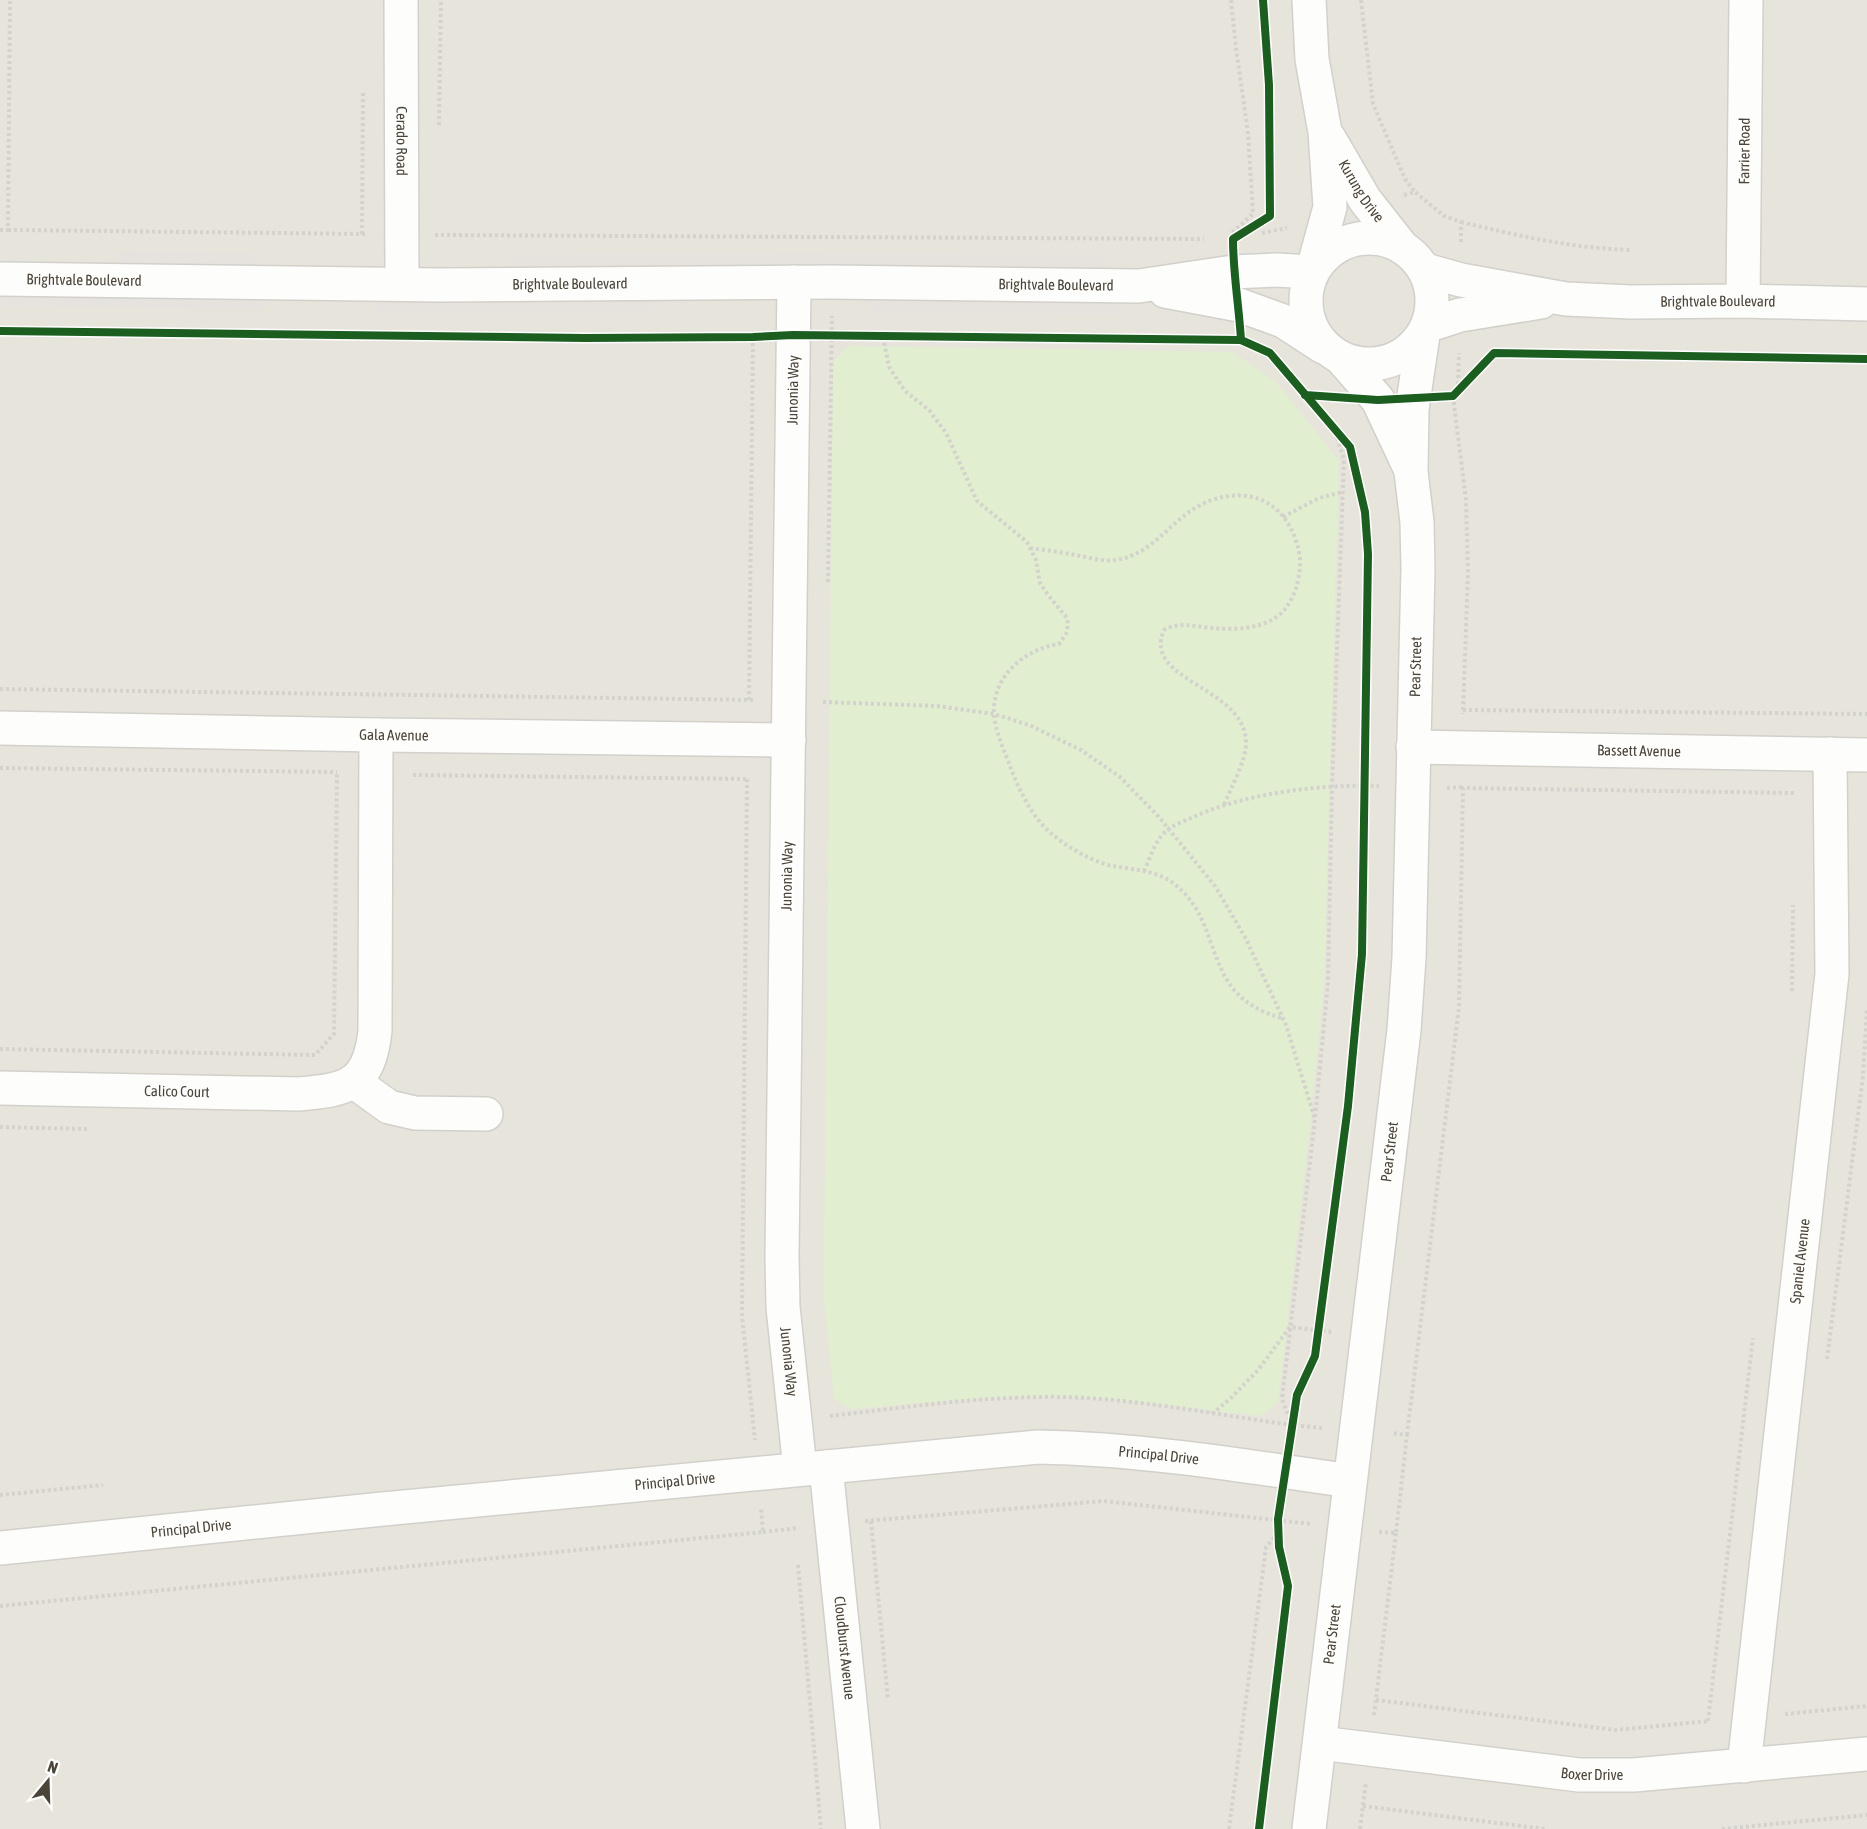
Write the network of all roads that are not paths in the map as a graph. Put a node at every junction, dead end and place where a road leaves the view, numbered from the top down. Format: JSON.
{"nodes":[{"id":1,"x":401,"y":0,"type":"edge"},
{"id":2,"x":1309,"y":0,"type":"edge"},
{"id":3,"x":1746,"y":0,"type":"edge"},
{"id":4,"x":1325,"y":132,"type":"junction"},
{"id":5,"x":1402,"y":247,"type":"junction"},
{"id":6,"x":1313,"y":270,"type":"junction"},
{"id":7,"x":1425,"y":270,"type":"junction"},
{"id":8,"x":0,"y":279,"type":"edge"},
{"id":9,"x":794,"y":282,"type":"junction"},
{"id":10,"x":402,"y":283,"type":"junction"},
{"id":11,"x":1139,"y":286,"type":"junction"},
{"id":12,"x":1566,"y":299,"type":"junction"},
{"id":13,"x":1743,"y":302,"type":"junction"},
{"id":14,"x":1867,"y":304,"type":"edge"},
{"id":15,"x":1426,"y":330,"type":"junction"},
{"id":16,"x":1335,"y":354,"type":"junction"},
{"id":17,"x":1411,"y":472,"type":"junction"},
{"id":18,"x":0,"y":728,"type":"edge"},
{"id":19,"x":376,"y":735,"type":"junction"},
{"id":20,"x":789,"y":740,"type":"junction"},
{"id":21,"x":1413,"y":747,"type":"junction"},
{"id":22,"x":1830,"y":754,"type":"junction"},
{"id":23,"x":1867,"y":755,"type":"edge"},
{"id":24,"x":353,"y":1081,"type":"junction"},
{"id":25,"x":0,"y":1088,"type":"edge"},
{"id":26,"x":486,"y":1114,"type":"dead end"},
{"id":27,"x":813,"y":1468,"type":"junction"},
{"id":28,"x":1350,"y":1481,"type":"junction"},
{"id":29,"x":0,"y":1548,"type":"edge"},
{"id":30,"x":1320,"y":1743,"type":"junction"},
{"id":31,"x":1867,"y":1754,"type":"edge"},
{"id":32,"x":1744,"y":1766,"type":"junction"},
{"id":33,"x":863,"y":1829,"type":"edge"},
{"id":34,"x":1310,"y":1829,"type":"edge"}],
"edges":[{"from":1,"to":10,"type":"street","name":"Cerado Road"},
{"from":2,"to":4,"type":"street","name":"Kurung Drive"},
{"from":3,"to":13,"type":"street","name":"Farrier Road"},
{"from":4,"to":5,"type":"street","name":"Kurung Drive"},
{"from":4,"to":6,"type":"street","name":"Kurung Drive"},
{"from":5,"to":6,"type":"street"},
{"from":5,"to":7,"type":"street"},
{"from":6,"to":11,"type":"street","name":"Brightvale Boulevard"},
{"from":6,"to":16,"type":"street"},
{"from":7,"to":12,"type":"street","name":"Brightvale Boulevard"},
{"from":7,"to":15,"type":"street"},
{"from":8,"to":10,"type":"street","name":"Brightvale Boulevard"},
{"from":9,"to":10,"type":"street","name":"Brightvale Boulevard"},
{"from":9,"to":11,"type":"street","name":"Brightvale Boulevard"},
{"from":9,"to":20,"type":"street","name":"Junonia Way"},
{"from":11,"to":16,"type":"street","name":"Brightvale Boulevard"},
{"from":12,"to":13,"type":"street","name":"Brightvale Boulevard"},
{"from":12,"to":15,"type":"street","name":"Brightvale Boulevard"},
{"from":13,"to":14,"type":"street","name":"Brightvale Boulevard"},
{"from":15,"to":16,"type":"street"},
{"from":15,"to":17,"type":"street","name":"Pear Street"},
{"from":16,"to":17,"type":"street","name":"Pear Street"},
{"from":17,"to":21,"type":"street","name":"Pear Street"},
{"from":18,"to":19,"type":"street","name":"Gala Avenue"},
{"from":19,"to":20,"type":"street","name":"Gala Avenue"},
{"from":19,"to":24,"type":"street"},
{"from":20,"to":27,"type":"street","name":"Junonia Way"},
{"from":21,"to":22,"type":"street","name":"Bassett Avenue"},
{"from":21,"to":28,"type":"street","name":"Pear Street"},
{"from":22,"to":23,"type":"street","name":"Bassett Avenue"},
{"from":22,"to":32,"type":"street","name":"Spaniel Avenue"},
{"from":24,"to":25,"type":"street","name":"Calico Court"},
{"from":24,"to":26,"type":"street"},
{"from":27,"to":28,"type":"street","name":"Principal Drive"},
{"from":27,"to":29,"type":"street","name":"Principal Drive"},
{"from":27,"to":33,"type":"street","name":"Cloudburst Avenue"},
{"from":28,"to":30,"type":"street","name":"Pear Street"},
{"from":30,"to":32,"type":"street","name":"Boxer Drive"},
{"from":30,"to":34,"type":"street","name":"Pear Street"},
{"from":31,"to":32,"type":"street","name":"Boxer Drive"}]}
